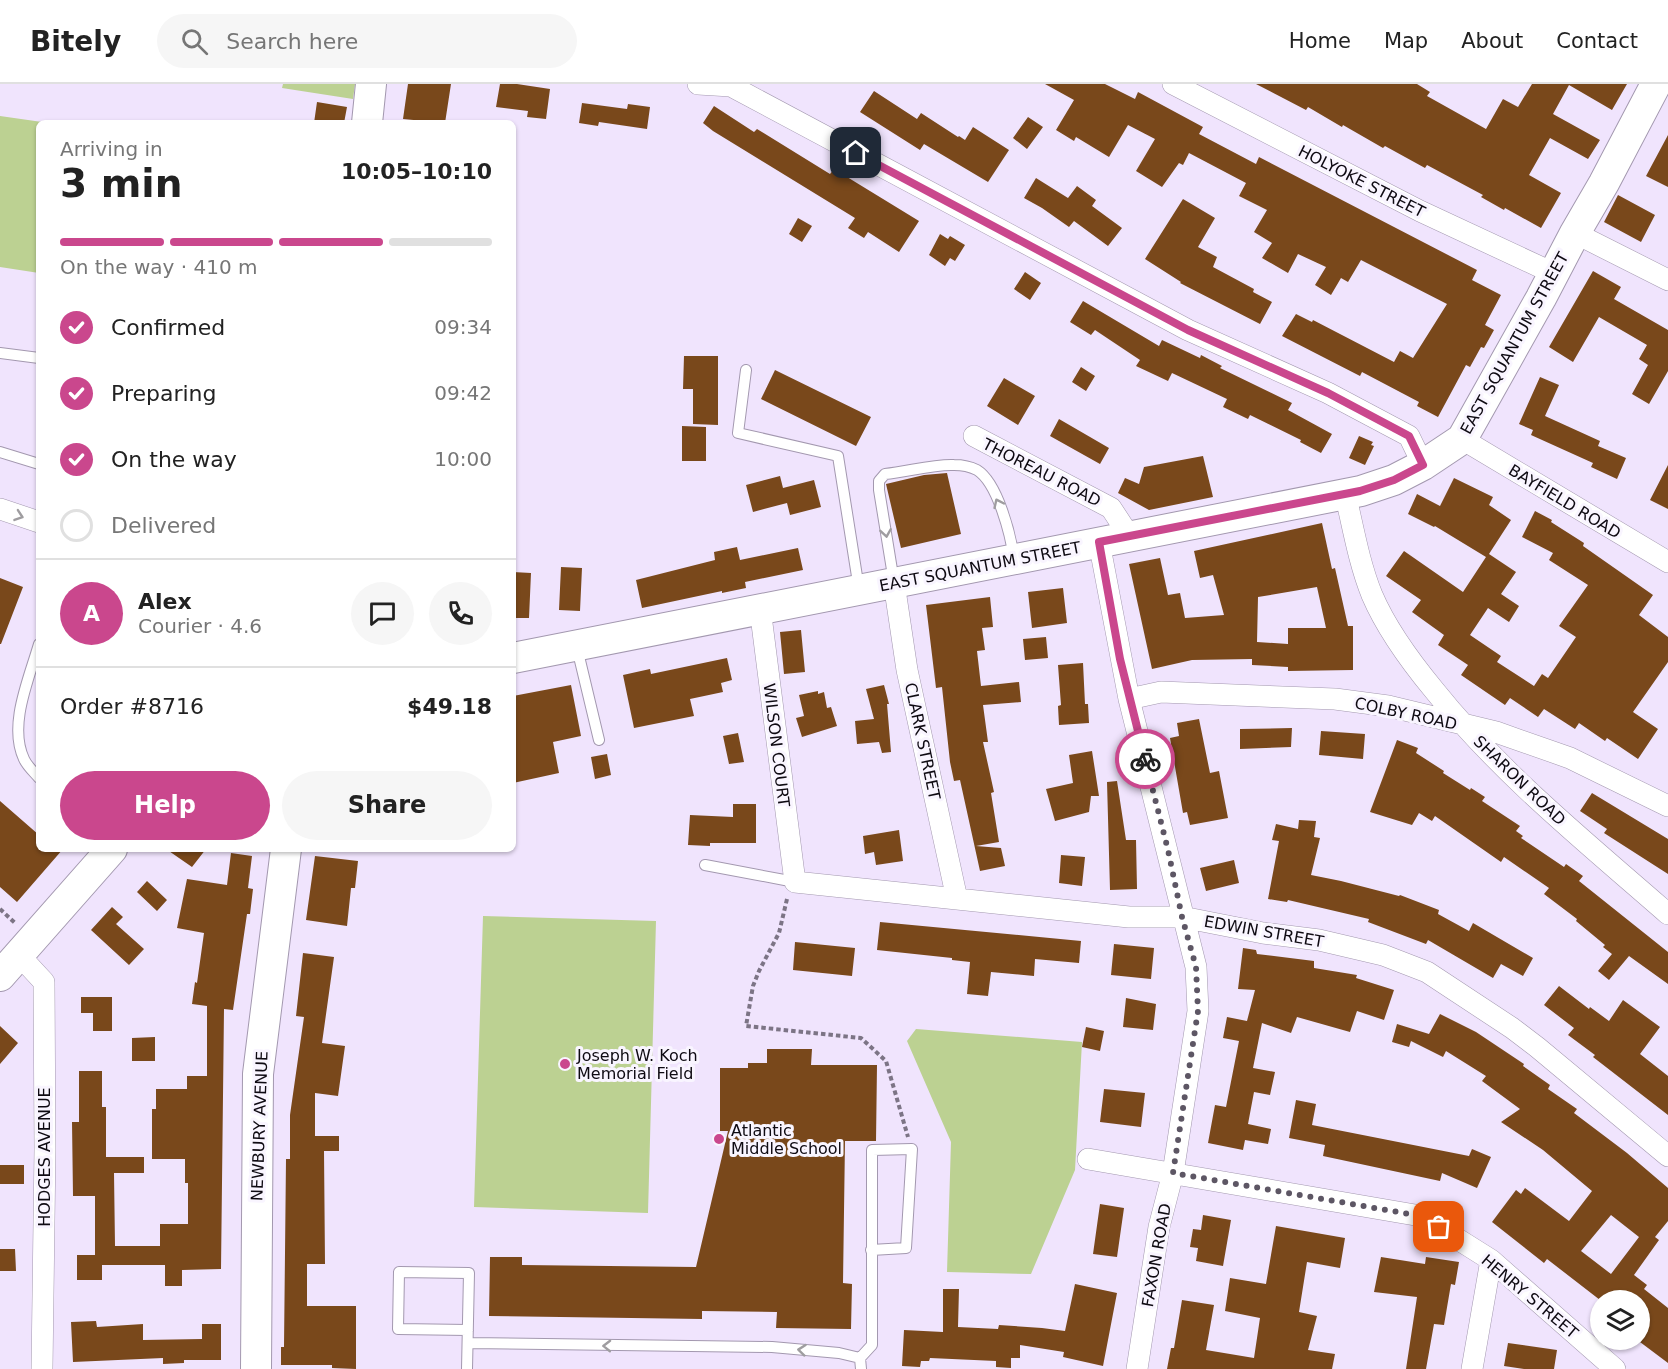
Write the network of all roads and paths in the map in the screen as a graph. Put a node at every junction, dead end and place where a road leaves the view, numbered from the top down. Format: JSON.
{"nodes":[{"id":1,"x":371,"y":84,"type":"edge"},
{"id":2,"x":698,"y":84,"type":"edge"},
{"id":3,"x":1173,"y":84,"type":"edge"},
{"id":4,"x":1656,"y":84,"type":"edge"},
{"id":5,"x":731,"y":85,"type":"edge"},
{"id":6,"x":368,"y":120,"type":"edge"},
{"id":7,"x":1575,"y":233,"type":"junction"},
{"id":8,"x":1553,"y":273,"type":"junction"},
{"id":9,"x":1668,"y":280,"type":"edge"},
{"id":10,"x":0,"y":353,"type":"edge"},
{"id":11,"x":36,"y":358,"type":"edge"},
{"id":12,"x":746,"y":370,"type":"dead end"},
{"id":13,"x":974,"y":436,"type":"dead end"},
{"id":14,"x":1462,"y":439,"type":"junction"},
{"id":15,"x":0,"y":452,"type":"edge"},
{"id":16,"x":36,"y":463,"type":"edge"},
{"id":17,"x":1423,"y":465,"type":"junction"},
{"id":18,"x":1345,"y":493,"type":"junction"},
{"id":19,"x":0,"y":509,"type":"edge"},
{"id":20,"x":36,"y":521,"type":"edge"},
{"id":21,"x":1130,"y":537,"type":"junction"},
{"id":22,"x":1099,"y":542,"type":"junction"},
{"id":23,"x":1014,"y":559,"type":"junction"},
{"id":24,"x":1668,"y":562,"type":"edge"},
{"id":25,"x":894,"y":583,"type":"junction"},
{"id":26,"x":860,"y":589,"type":"junction"},
{"id":27,"x":760,"y":608,"type":"junction"},
{"id":28,"x":576,"y":645,"type":"junction"},
{"id":29,"x":36,"y":655,"type":"edge"},
{"id":30,"x":516,"y":657,"type":"edge"},
{"id":31,"x":1129,"y":699,"type":"junction"},
{"id":32,"x":1461,"y":724,"type":"junction"},
{"id":33,"x":599,"y":740,"type":"dead end"},
{"id":34,"x":36,"y":774,"type":"edge"},
{"id":35,"x":1668,"y":806,"type":"edge"},
{"id":36,"x":109,"y":852,"type":"edge"},
{"id":37,"x":286,"y":852,"type":"edge"},
{"id":38,"x":705,"y":865,"type":"dead end"},
{"id":39,"x":795,"y":882,"type":"junction"},
{"id":40,"x":957,"y":899,"type":"junction"},
{"id":41,"x":0,"y":909,"type":"edge"},
{"id":42,"x":1668,"y":914,"type":"edge"},
{"id":43,"x":1182,"y":917,"type":"junction"},
{"id":44,"x":19,"y":926,"type":"dead end"},
{"id":45,"x":9,"y":966,"type":"edge"},
{"id":46,"x":912,"y":1149,"type":"junction"},
{"id":47,"x":1668,"y":1156,"type":"edge"},
{"id":48,"x":1088,"y":1159,"type":"dead end"},
{"id":49,"x":1173,"y":1173,"type":"junction"},
{"id":50,"x":872,"y":1250,"type":"junction"},
{"id":51,"x":1491,"y":1260,"type":"junction"},
{"id":52,"x":468,"y":1330,"type":"junction"},
{"id":53,"x":468,"y":1343,"type":"junction"},
{"id":54,"x":860,"y":1364,"type":"edge"},
{"id":55,"x":42,"y":1369,"type":"edge"},
{"id":56,"x":256,"y":1369,"type":"edge"},
{"id":57,"x":467,"y":1369,"type":"edge"},
{"id":58,"x":1137,"y":1369,"type":"edge"},
{"id":59,"x":1472,"y":1369,"type":"edge"},
{"id":60,"x":1616,"y":1369,"type":"edge"}],
"edges":[{"from":1,"to":6,"type":"main road"},
{"from":2,"to":5,"type":"street"},
{"from":3,"to":8,"type":"street","name":"HOLYOKE STREET"},
{"from":4,"to":7,"type":"main road","name":"EAST SQUANTUM STREET"},
{"from":5,"to":17,"type":"street"},
{"from":7,"to":8,"type":"main road","name":"EAST SQUANTUM STREET"},
{"from":7,"to":9,"type":"street"},
{"from":8,"to":14,"type":"main road","name":"EAST SQUANTUM STREET"},
{"from":10,"to":11,"type":"lane"},
{"from":12,"to":26,"type":"lane"},
{"from":13,"to":21,"type":"street","name":"THOREAU ROAD"},
{"from":14,"to":17,"type":"main road","name":"EAST SQUANTUM STREET"},
{"from":14,"to":24,"type":"street","name":"BAYFIELD ROAD"},
{"from":15,"to":16,"type":"lane"},
{"from":17,"to":18,"type":"main road","name":"EAST SQUANTUM STREET"},
{"from":18,"to":21,"type":"main road","name":"EAST SQUANTUM STREET"},
{"from":18,"to":32,"type":"street","name":"SHARON ROAD"},
{"from":19,"to":20,"type":"street","one_way":true},
{"from":21,"to":22,"type":"main road","name":"EAST SQUANTUM STREET"},
{"from":22,"to":23,"type":"main road","name":"EAST SQUANTUM STREET"},
{"from":22,"to":31,"type":"street","name":"FAXON ROAD"},
{"from":23,"to":25,"type":"main road","name":"EAST SQUANTUM STREET"},
{"from":23,"to":25,"type":"lane","one_way":true},
{"from":25,"to":26,"type":"main road","name":"EAST SQUANTUM STREET"},
{"from":25,"to":40,"type":"street","name":"CLARK STREET"},
{"from":26,"to":27,"type":"main road","name":"EAST SQUANTUM STREET"},
{"from":27,"to":28,"type":"main road","name":"EAST SQUANTUM STREET"},
{"from":27,"to":39,"type":"street","name":"WILSON COURT"},
{"from":28,"to":30,"type":"main road","name":"EAST SQUANTUM STREET"},
{"from":28,"to":33,"type":"lane"},
{"from":29,"to":34,"type":"lane"},
{"from":31,"to":32,"type":"street","name":"COLBY ROAD"},
{"from":31,"to":43,"type":"street","name":"FAXON ROAD"},
{"from":32,"to":35,"type":"street","name":"COLBY ROAD"},
{"from":32,"to":42,"type":"street","name":"SHARON ROAD"},
{"from":36,"to":45,"type":"main road"},
{"from":37,"to":56,"type":"main road","name":"NEWBURY AVENUE"},
{"from":38,"to":39,"type":"lane"},
{"from":39,"to":40,"type":"street","name":"EDWIN STREET"},
{"from":39,"to":46,"type":"path"},
{"from":40,"to":43,"type":"street","name":"EDWIN STREET"},
{"from":41,"to":44,"type":"path"},
{"from":43,"to":47,"type":"street","name":"EDWIN STREET"},
{"from":43,"to":49,"type":"street","name":"FAXON ROAD"},
{"from":45,"to":55,"type":"street","name":"HODGES AVENUE"},
{"from":46,"to":50,"type":"lane"},
{"from":46,"to":50,"type":"lane"},
{"from":48,"to":49,"type":"street","name":"HENRY STREET"},
{"from":49,"to":51,"type":"street","name":"HENRY STREET"},
{"from":49,"to":58,"type":"street","name":"FAXON ROAD"},
{"from":50,"to":54,"type":"lane"},
{"from":51,"to":59,"type":"street"},
{"from":51,"to":60,"type":"street","name":"HENRY STREET"},
{"from":52,"to":52,"type":"lane"},
{"from":52,"to":53,"type":"lane"},
{"from":54,"to":53,"type":"lane","one_way":true},
{"from":53,"to":57,"type":"lane"}]}
